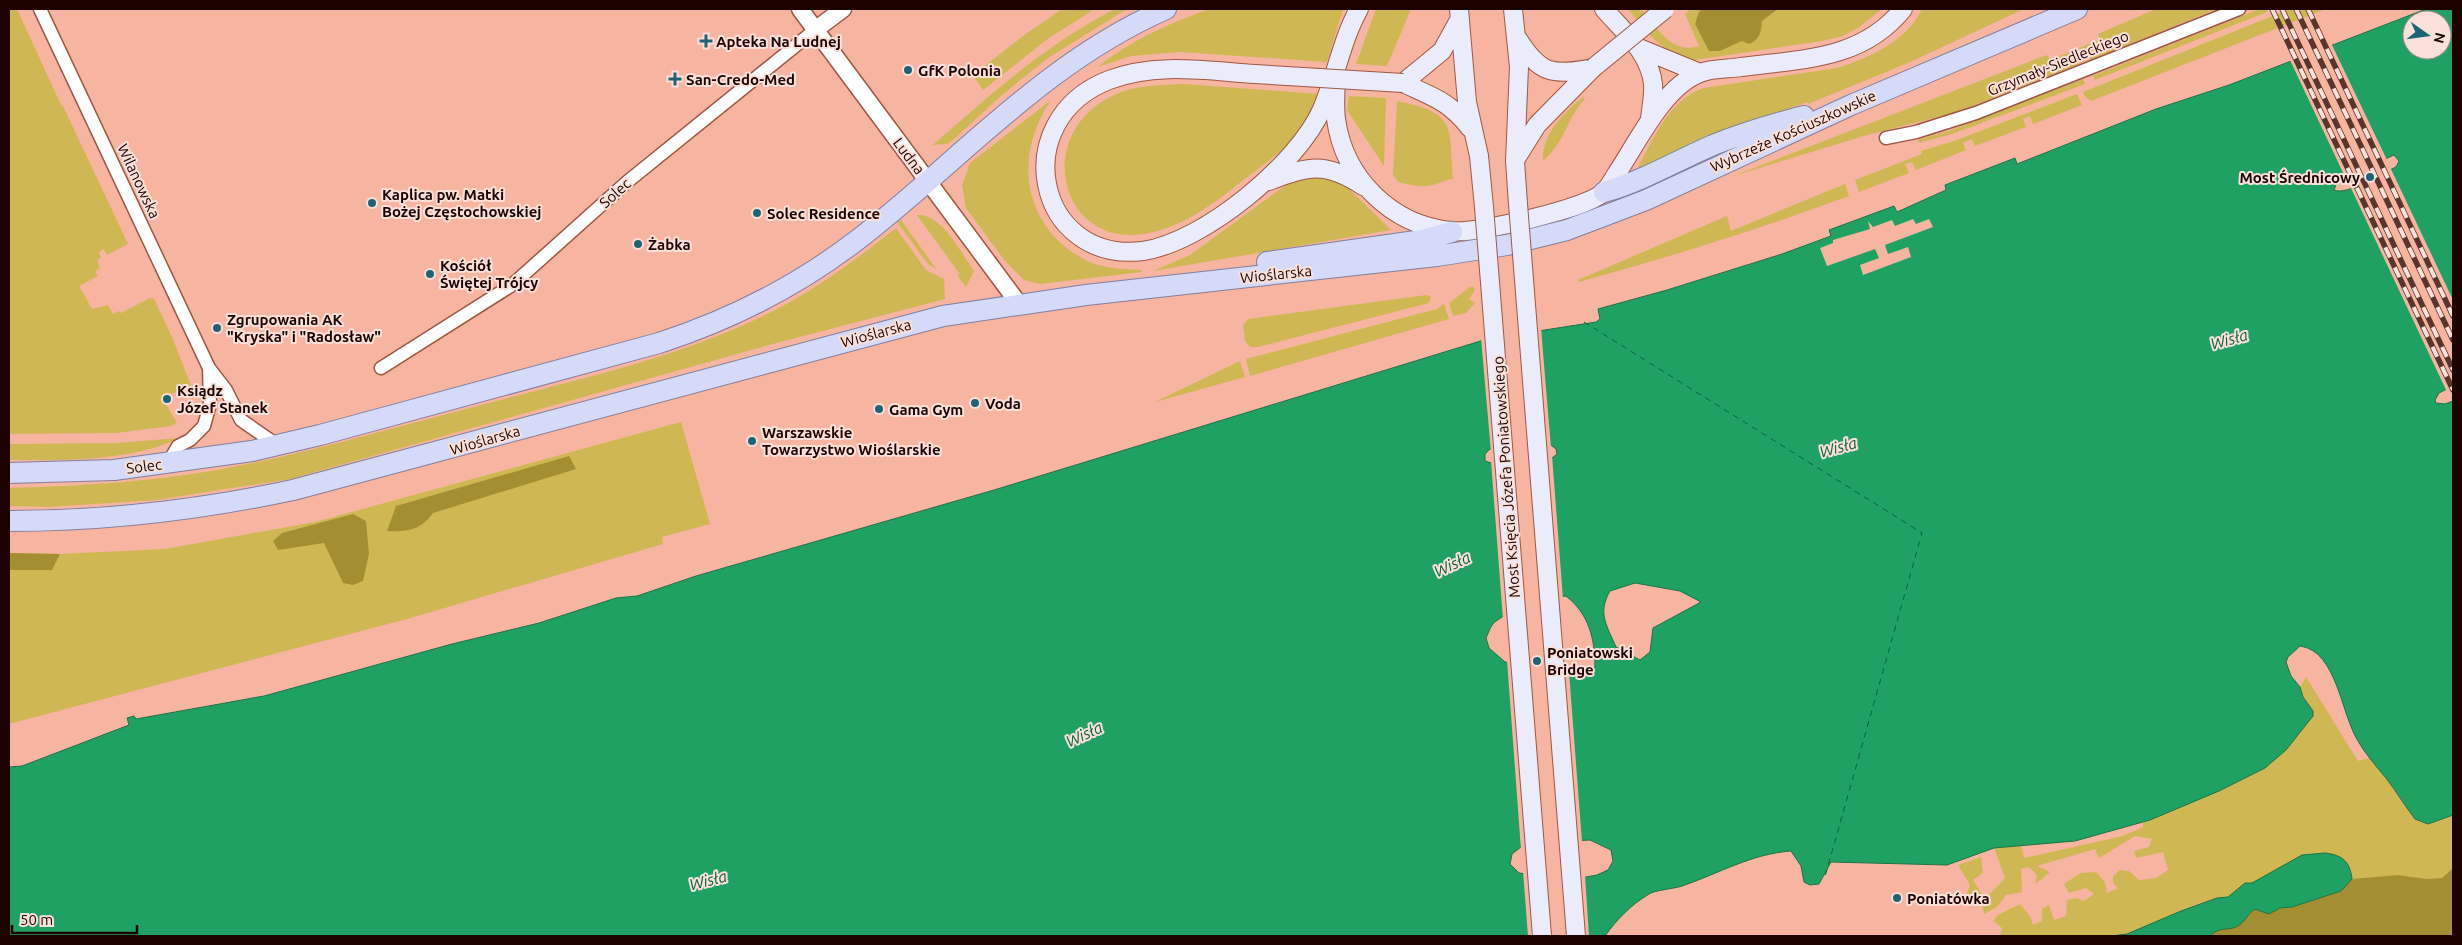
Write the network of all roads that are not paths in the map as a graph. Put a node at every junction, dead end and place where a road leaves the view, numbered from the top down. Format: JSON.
{"nodes":[{"id":1,"x":40,"y":9,"type":"edge"},
{"id":2,"x":800,"y":9,"type":"edge"},
{"id":3,"x":843,"y":9,"type":"edge"},
{"id":4,"x":1166,"y":9,"type":"edge"},
{"id":5,"x":1359,"y":9,"type":"edge"},
{"id":6,"x":1513,"y":9,"type":"edge"},
{"id":7,"x":1604,"y":9,"type":"edge"},
{"id":8,"x":1665,"y":9,"type":"edge"},
{"id":9,"x":1903,"y":9,"type":"edge"},
{"id":10,"x":2077,"y":9,"type":"edge"},
{"id":11,"x":2239,"y":9,"type":"edge"},
{"id":12,"x":1460,"y":14,"type":"edge"},
{"id":13,"x":815,"y":30,"type":"junction"},
{"id":14,"x":1517,"y":36,"type":"junction"},
{"id":15,"x":1639,"y":48,"type":"junction"},
{"id":16,"x":1593,"y":68,"type":"junction"},
{"id":17,"x":1700,"y":73,"type":"junction"},
{"id":18,"x":1336,"y":74,"type":"junction"},
{"id":19,"x":1403,"y":84,"type":"junction"},
{"id":20,"x":1851,"y":104,"type":"junction"},
{"id":21,"x":1650,"y":119,"type":"junction"},
{"id":22,"x":1475,"y":135,"type":"junction"},
{"id":23,"x":1886,"y":138,"type":"dead end"},
{"id":24,"x":1515,"y":161,"type":"junction"},
{"id":25,"x":928,"y":181,"type":"junction"},
{"id":26,"x":1265,"y":182,"type":"junction"},
{"id":27,"x":1366,"y":187,"type":"junction"},
{"id":28,"x":1604,"y":192,"type":"junction"},
{"id":29,"x":1452,"y":232,"type":"junction"},
{"id":30,"x":1507,"y":245,"type":"joint"},
{"id":31,"x":1195,"y":282,"type":"junction"},
{"id":32,"x":1019,"y":304,"type":"junction"},
{"id":33,"x":209,"y":368,"type":"junction"},
{"id":34,"x":381,"y":368,"type":"dead end"},
{"id":35,"x":277,"y":445,"type":"junction"},
{"id":36,"x":168,"y":463,"type":"junction"},
{"id":37,"x":9,"y":473,"type":"edge"},
{"id":38,"x":9,"y":521,"type":"edge"},
{"id":39,"x":1542,"y":936,"type":"edge"},
{"id":40,"x":1576,"y":936,"type":"edge"}],
"edges":[{"from":1,"to":33,"type":"street","name":"Wilanowska"},
{"from":2,"to":13,"type":"street","name":"Ludna"},
{"from":3,"to":13,"type":"street","name":"Solec"},
{"from":4,"to":25,"type":"main road"},
{"from":5,"to":18,"type":"main road"},
{"from":6,"to":14,"type":"main road"},
{"from":7,"to":15,"type":"main road"},
{"from":8,"to":16,"type":"main road","bridge":true},
{"from":9,"to":17,"type":"main road"},
{"from":10,"to":20,"type":"main road","name":"Wybrzeże Kościuszkowskie"},
{"from":11,"to":23,"type":"street","name":"Grzymały-Siedleckiego"},
{"from":12,"to":19,"type":"main road"},
{"from":12,"to":22,"type":"main road","name":"Most Księcia Józefa Poniatowskiego"},
{"from":13,"to":25,"type":"street","name":"Ludna"},
{"from":13,"to":34,"type":"street","name":"Solec"},
{"from":14,"to":16,"type":"main road"},
{"from":14,"to":24,"type":"main road"},
{"from":15,"to":17,"type":"main road"},
{"from":15,"to":21,"type":"main road"},
{"from":16,"to":24,"type":"main road"},
{"from":17,"to":21,"type":"main road"},
{"from":18,"to":26,"type":"main road"},
{"from":18,"to":27,"type":"main road"},
{"from":19,"to":22,"type":"main road"},
{"from":19,"to":26,"type":"main road","bridge":true},
{"from":20,"to":28,"type":"main road"},
{"from":20,"to":30,"type":"main road","name":"Wybrzeże Kościuszkowskie"},
{"from":21,"to":28,"type":"main road"},
{"from":22,"to":39,"type":"main road","name":"Most Księcia Józefa Poniatowskiego","bridge":true},
{"from":24,"to":40,"type":"main road","bridge":true},
{"from":25,"to":32,"type":"street","name":"Ludna"},
{"from":25,"to":35,"type":"main road"},
{"from":26,"to":27,"type":"main road"},
{"from":27,"to":29,"type":"main road"},
{"from":28,"to":29,"type":"main road"},
{"from":29,"to":31,"type":"main road"},
{"from":30,"to":31,"type":"main road","name":"Wioślarska"},
{"from":31,"to":32,"type":"main road","name":"Wioślarska"},
{"from":32,"to":38,"type":"main road","name":"Wioślarska"},
{"from":33,"to":35,"type":"street","name":"Wilanowska"},
{"from":33,"to":36,"type":"street","name":"Wilanowska"},
{"from":35,"to":36,"type":"main road","name":"Solec"},
{"from":36,"to":37,"type":"main road","name":"Solec"}]}
